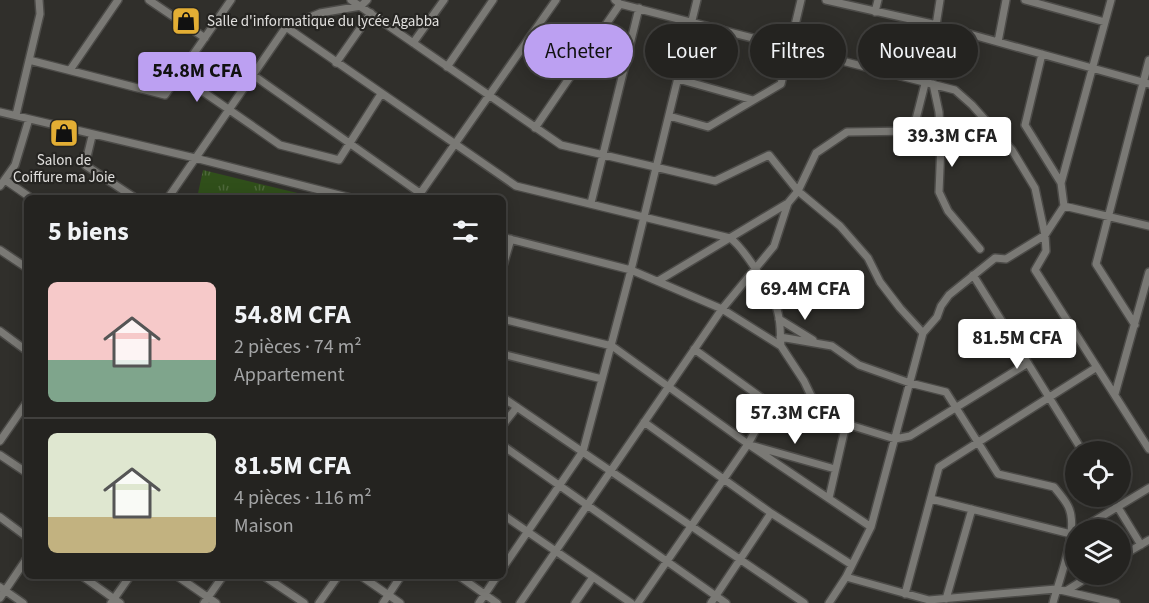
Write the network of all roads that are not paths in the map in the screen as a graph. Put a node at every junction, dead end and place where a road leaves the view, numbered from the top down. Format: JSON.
{"nodes":[{"id":1,"x":39,"y":0,"type":"edge"},
{"id":2,"x":118,"y":0,"type":"edge"},
{"id":3,"x":149,"y":0,"type":"edge"},
{"id":4,"x":219,"y":0,"type":"edge"},
{"id":5,"x":351,"y":0,"type":"edge"},
{"id":6,"x":367,"y":0,"type":"edge"},
{"id":7,"x":444,"y":0,"type":"edge"},
{"id":8,"x":493,"y":0,"type":"edge"},
{"id":9,"x":556,"y":0,"type":"edge"},
{"id":10,"x":696,"y":0,"type":"edge"},
{"id":11,"x":801,"y":0,"type":"edge"},
{"id":12,"x":826,"y":0,"type":"edge"},
{"id":13,"x":878,"y":0,"type":"edge"},
{"id":14,"x":940,"y":0,"type":"edge"},
{"id":15,"x":1006,"y":0,"type":"edge"},
{"id":16,"x":1025,"y":0,"type":"edge"},
{"id":17,"x":1111,"y":0,"type":"edge"},
{"id":18,"x":618,"y":2,"type":"edge"},
{"id":19,"x":229,"y":3,"type":"edge"},
{"id":20,"x":361,"y":6,"type":"junction"},
{"id":21,"x":639,"y":8,"type":"junction"},
{"id":22,"x":875,"y":12,"type":"junction"},
{"id":23,"x":371,"y":13,"type":"junction"},
{"id":24,"x":691,"y":22,"type":"junction"},
{"id":25,"x":1105,"y":22,"type":"junction"},
{"id":26,"x":795,"y":24,"type":"edge"},
{"id":27,"x":933,"y":24,"type":"edge"},
{"id":28,"x":938,"y":24,"type":"edge"},
{"id":29,"x":286,"y":27,"type":"junction"},
{"id":30,"x":750,"y":36,"type":"edge"},
{"id":31,"x":978,"y":36,"type":"edge"},
{"id":32,"x":205,"y":38,"type":"junction"},
{"id":33,"x":998,"y":42,"type":"junction"},
{"id":34,"x":413,"y":43,"type":"junction"},
{"id":35,"x":1042,"y":54,"type":"junction"},
{"id":36,"x":29,"y":60,"type":"junction"},
{"id":37,"x":1149,"y":60,"type":"edge"},
{"id":38,"x":846,"y":62,"type":"edge"},
{"id":39,"x":336,"y":63,"type":"junction"},
{"id":40,"x":447,"y":67,"type":"junction"},
{"id":41,"x":1091,"y":69,"type":"junction"},
{"id":42,"x":70,"y":70,"type":"junction"},
{"id":43,"x":179,"y":75,"type":"junction"},
{"id":44,"x":253,"y":75,"type":"junction"},
{"id":45,"x":782,"y":78,"type":"edge"},
{"id":46,"x":925,"y":78,"type":"edge"},
{"id":47,"x":678,"y":79,"type":"junction"},
{"id":48,"x":924,"y":83,"type":"junction"},
{"id":49,"x":933,"y":84,"type":"junction"},
{"id":50,"x":1146,"y":84,"type":"edge"},
{"id":51,"x":381,"y":94,"type":"junction"},
{"id":52,"x":488,"y":96,"type":"junction"},
{"id":53,"x":753,"y":100,"type":"junction"},
{"id":54,"x":229,"y":110,"type":"junction"},
{"id":55,"x":0,"y":112,"type":"edge"},
{"id":56,"x":16,"y":115,"type":"junction"},
{"id":57,"x":669,"y":116,"type":"junction"},
{"id":58,"x":29,"y":119,"type":"junction"},
{"id":59,"x":535,"y":128,"type":"junction"},
{"id":60,"x":92,"y":136,"type":"junction"},
{"id":61,"x":349,"y":144,"type":"junction"},
{"id":62,"x":454,"y":144,"type":"junction"},
{"id":63,"x":603,"y":155,"type":"junction"},
{"id":64,"x":195,"y":158,"type":"junction"},
{"id":65,"x":656,"y":167,"type":"junction"},
{"id":66,"x":2,"y":183,"type":"edge"},
{"id":67,"x":1061,"y":183,"type":"junction"},
{"id":68,"x":798,"y":190,"type":"junction"},
{"id":69,"x":25,"y":195,"type":"edge"},
{"id":70,"x":130,"y":195,"type":"edge"},
{"id":71,"x":170,"y":195,"type":"edge"},
{"id":72,"x":339,"y":195,"type":"edge"},
{"id":73,"x":421,"y":195,"type":"edge"},
{"id":74,"x":423,"y":195,"type":"edge"},
{"id":75,"x":591,"y":203,"type":"junction"},
{"id":76,"x":788,"y":203,"type":"junction"},
{"id":77,"x":1064,"y":206,"type":"junction"},
{"id":78,"x":644,"y":216,"type":"junction"},
{"id":79,"x":1109,"y":216,"type":"junction"},
{"id":80,"x":1149,"y":226,"type":"edge"},
{"id":81,"x":1045,"y":235,"type":"junction"},
{"id":82,"x":506,"y":238,"type":"edge"},
{"id":83,"x":730,"y":238,"type":"junction"},
{"id":84,"x":511,"y":239,"type":"junction"},
{"id":85,"x":980,"y":249,"type":"dead end"},
{"id":86,"x":0,"y":250,"type":"edge"},
{"id":87,"x":506,"y":256,"type":"edge"},
{"id":88,"x":24,"y":266,"type":"edge"},
{"id":89,"x":755,"y":268,"type":"junction"},
{"id":90,"x":632,"y":270,"type":"junction"},
{"id":91,"x":1149,"y":272,"type":"edge"},
{"id":92,"x":973,"y":275,"type":"junction"},
{"id":93,"x":658,"y":281,"type":"junction"},
{"id":94,"x":1146,"y":290,"type":"edge"},
{"id":95,"x":722,"y":309,"type":"junction"},
{"id":96,"x":779,"y":319,"type":"junction"},
{"id":97,"x":506,"y":320,"type":"edge"},
{"id":98,"x":1135,"y":325,"type":"junction"},
{"id":99,"x":0,"y":331,"type":"edge"},
{"id":100,"x":923,"y":333,"type":"junction"},
{"id":101,"x":780,"y":337,"type":"junction"},
{"id":102,"x":818,"y":343,"type":"junction"},
{"id":103,"x":612,"y":346,"type":"junction"},
{"id":104,"x":781,"y":346,"type":"junction"},
{"id":105,"x":24,"y":349,"type":"edge"},
{"id":106,"x":694,"y":349,"type":"junction"},
{"id":107,"x":506,"y":355,"type":"edge"},
{"id":108,"x":1028,"y":363,"type":"junction"},
{"id":109,"x":1097,"y":367,"type":"junction"},
{"id":110,"x":602,"y":379,"type":"junction"},
{"id":111,"x":910,"y":383,"type":"junction"},
{"id":112,"x":668,"y":387,"type":"junction"},
{"id":113,"x":1115,"y":394,"type":"junction"},
{"id":114,"x":1050,"y":398,"type":"junction"},
{"id":115,"x":506,"y":400,"type":"edge"},
{"id":116,"x":770,"y":404,"type":"junction"},
{"id":117,"x":24,"y":406,"type":"edge"},
{"id":118,"x":517,"y":407,"type":"junction"},
{"id":119,"x":956,"y":408,"type":"junction"},
{"id":120,"x":827,"y":418,"type":"junction"},
{"id":121,"x":506,"y":421,"type":"edge"},
{"id":122,"x":644,"y":422,"type":"junction"},
{"id":123,"x":846,"y":424,"type":"junction"},
{"id":124,"x":895,"y":439,"type":"junction"},
{"id":125,"x":0,"y":441,"type":"edge"},
{"id":126,"x":1076,"y":441,"type":"edge"},
{"id":127,"x":978,"y":443,"type":"junction"},
{"id":128,"x":748,"y":444,"type":"junction"},
{"id":129,"x":506,"y":448,"type":"edge"},
{"id":130,"x":1149,"y":449,"type":"edge"},
{"id":131,"x":583,"y":451,"type":"junction"},
{"id":132,"x":0,"y":455,"type":"edge"},
{"id":133,"x":835,"y":469,"type":"junction"},
{"id":134,"x":24,"y":471,"type":"edge"},
{"id":135,"x":611,"y":471,"type":"junction"},
{"id":136,"x":724,"y":480,"type":"junction"},
{"id":137,"x":559,"y":486,"type":"junction"},
{"id":138,"x":1149,"y":488,"type":"edge"},
{"id":139,"x":828,"y":498,"type":"junction"},
{"id":140,"x":931,"y":499,"type":"junction"},
{"id":141,"x":1131,"y":499,"type":"edge"},
{"id":142,"x":587,"y":505,"type":"junction"},
{"id":143,"x":1117,"y":507,"type":"joint"},
{"id":144,"x":972,"y":509,"type":"junction"},
{"id":145,"x":771,"y":513,"type":"junction"},
{"id":146,"x":0,"y":517,"type":"edge"},
{"id":147,"x":506,"y":517,"type":"edge"},
{"id":148,"x":1072,"y":519,"type":"edge"},
{"id":149,"x":1097,"y":519,"type":"edge"},
{"id":150,"x":693,"y":526,"type":"junction"},
{"id":151,"x":871,"y":527,"type":"junction"},
{"id":152,"x":1065,"y":530,"type":"edge"},
{"id":153,"x":528,"y":531,"type":"junction"},
{"id":154,"x":24,"y":535,"type":"edge"},
{"id":155,"x":1149,"y":540,"type":"edge"},
{"id":156,"x":1141,"y":545,"type":"junction"},
{"id":157,"x":556,"y":550,"type":"junction"},
{"id":158,"x":1131,"y":551,"type":"edge"},
{"id":159,"x":741,"y":560,"type":"junction"},
{"id":160,"x":1065,"y":561,"type":"edge"},
{"id":161,"x":24,"y":562,"type":"edge"},
{"id":162,"x":668,"y":562,"type":"junction"},
{"id":163,"x":506,"y":563,"type":"edge"},
{"id":164,"x":852,"y":565,"type":"junction"},
{"id":165,"x":593,"y":577,"type":"junction"},
{"id":166,"x":846,"y":577,"type":"junction"},
{"id":167,"x":86,"y":579,"type":"edge"},
{"id":168,"x":127,"y":579,"type":"edge"},
{"id":169,"x":181,"y":579,"type":"edge"},
{"id":170,"x":222,"y":579,"type":"edge"},
{"id":171,"x":268,"y":579,"type":"edge"},
{"id":172,"x":336,"y":579,"type":"edge"},
{"id":173,"x":365,"y":579,"type":"edge"},
{"id":174,"x":399,"y":579,"type":"edge"},
{"id":175,"x":463,"y":579,"type":"edge"},
{"id":176,"x":495,"y":579,"type":"edge"},
{"id":177,"x":1076,"y":585,"type":"edge"},
{"id":178,"x":1056,"y":588,"type":"junction"},
{"id":179,"x":3,"y":589,"type":"edge"},
{"id":180,"x":1066,"y":591,"type":"junction"},
{"id":181,"x":485,"y":594,"type":"junction"},
{"id":182,"x":905,"y":594,"type":"junction"},
{"id":183,"x":389,"y":595,"type":"junction"},
{"id":184,"x":716,"y":596,"type":"junction"},
{"id":185,"x":0,"y":598,"type":"edge"},
{"id":186,"x":946,"y":599,"type":"junction"},
{"id":187,"x":206,"y":600,"type":"edge"},
{"id":188,"x":115,"y":602,"type":"edge"},
{"id":189,"x":23,"y":603,"type":"edge"},
{"id":190,"x":216,"y":603,"type":"edge"},
{"id":191,"x":304,"y":603,"type":"edge"},
{"id":192,"x":320,"y":603,"type":"edge"},
{"id":193,"x":383,"y":603,"type":"edge"},
{"id":194,"x":400,"y":603,"type":"edge"},
{"id":195,"x":479,"y":603,"type":"edge"},
{"id":196,"x":497,"y":603,"type":"edge"},
{"id":197,"x":520,"y":603,"type":"edge"},
{"id":198,"x":575,"y":603,"type":"edge"},
{"id":199,"x":631,"y":603,"type":"edge"},
{"id":200,"x":638,"y":603,"type":"edge"},
{"id":201,"x":711,"y":603,"type":"edge"},
{"id":202,"x":726,"y":603,"type":"edge"},
{"id":203,"x":804,"y":603,"type":"edge"},
{"id":204,"x":829,"y":603,"type":"edge"},
{"id":205,"x":1053,"y":603,"type":"edge"},
{"id":206,"x":1116,"y":603,"type":"edge"}],
"edges":[{"from":1,"to":36,"type":"street"},
{"from":2,"to":42,"type":"street"},
{"from":3,"to":32,"type":"street"},
{"from":4,"to":19,"type":"street"},
{"from":5,"to":20,"type":"street"},
{"from":6,"to":20,"type":"street"},
{"from":7,"to":34,"type":"street"},
{"from":8,"to":40,"type":"street"},
{"from":9,"to":52,"type":"street"},
{"from":10,"to":24,"type":"street"},
{"from":11,"to":26,"type":"street"},
{"from":12,"to":22,"type":"street"},
{"from":13,"to":22,"type":"street"},
{"from":14,"to":28,"type":"street"},
{"from":15,"to":33,"type":"street"},
{"from":16,"to":25,"type":"street"},
{"from":17,"to":25,"type":"street"},
{"from":18,"to":21,"type":"street"},
{"from":18,"to":59,"type":"street"},
{"from":19,"to":32,"type":"street"},
{"from":20,"to":23,"type":"street"},
{"from":20,"to":29,"type":"street"},
{"from":21,"to":24,"type":"street"},
{"from":21,"to":63,"type":"street"},
{"from":22,"to":27,"type":"street"},
{"from":23,"to":34,"type":"street"},
{"from":23,"to":39,"type":"street"},
{"from":24,"to":30,"type":"street"},
{"from":24,"to":47,"type":"street"},
{"from":25,"to":41,"type":"street"},
{"from":29,"to":39,"type":"street"},
{"from":29,"to":44,"type":"street"},
{"from":31,"to":33,"type":"street"},
{"from":32,"to":43,"type":"street"},
{"from":33,"to":35,"type":"street"},
{"from":34,"to":40,"type":"street"},
{"from":35,"to":41,"type":"street"},
{"from":35,"to":67,"type":"street"},
{"from":36,"to":42,"type":"street"},
{"from":36,"to":56,"type":"street"},
{"from":37,"to":50,"type":"street"},
{"from":38,"to":48,"type":"street"},
{"from":39,"to":51,"type":"street"},
{"from":40,"to":52,"type":"street"},
{"from":41,"to":50,"type":"street"},
{"from":41,"to":67,"type":"street"},
{"from":42,"to":43,"type":"street"},
{"from":43,"to":54,"type":"street"},
{"from":44,"to":54,"type":"street"},
{"from":44,"to":61,"type":"street"},
{"from":45,"to":53,"type":"street"},
{"from":46,"to":48,"type":"street"},
{"from":47,"to":53,"type":"street"},
{"from":47,"to":57,"type":"street"},
{"from":48,"to":49,"type":"street"},
{"from":48,"to":68,"type":"street"},
{"from":49,"to":81,"type":"street"},
{"from":49,"to":85,"type":"street"},
{"from":50,"to":79,"type":"street"},
{"from":51,"to":61,"type":"street"},
{"from":51,"to":62,"type":"street"},
{"from":52,"to":59,"type":"street"},
{"from":52,"to":62,"type":"street"},
{"from":53,"to":57,"type":"street"},
{"from":54,"to":61,"type":"street"},
{"from":54,"to":64,"type":"street"},
{"from":55,"to":56,"type":"street"},
{"from":56,"to":58,"type":"street"},
{"from":57,"to":65,"type":"street"},
{"from":58,"to":60,"type":"street"},
{"from":58,"to":66,"type":"street"},
{"from":59,"to":63,"type":"street"},
{"from":60,"to":64,"type":"street"},
{"from":60,"to":70,"type":"street"},
{"from":61,"to":73,"type":"street"},
{"from":62,"to":74,"type":"street"},
{"from":62,"to":75,"type":"street"},
{"from":63,"to":65,"type":"street"},
{"from":63,"to":75,"type":"street"},
{"from":64,"to":71,"type":"street"},
{"from":64,"to":72,"type":"street"},
{"from":65,"to":68,"type":"street"},
{"from":65,"to":78,"type":"street"},
{"from":66,"to":69,"type":"street"},
{"from":67,"to":77,"type":"street"},
{"from":68,"to":76,"type":"street"},
{"from":68,"to":100,"type":"street"},
{"from":75,"to":78,"type":"street"},
{"from":76,"to":83,"type":"street"},
{"from":76,"to":89,"type":"street"},
{"from":77,"to":79,"type":"street"},
{"from":77,"to":81,"type":"street"},
{"from":78,"to":83,"type":"street"},
{"from":78,"to":90,"type":"street"},
{"from":79,"to":80,"type":"street"},
{"from":79,"to":98,"type":"street"},
{"from":81,"to":92,"type":"street"},
{"from":81,"to":109,"type":"street"},
{"from":82,"to":84,"type":"street"},
{"from":83,"to":89,"type":"street"},
{"from":83,"to":93,"type":"street"},
{"from":84,"to":87,"type":"street"},
{"from":84,"to":90,"type":"street"},
{"from":86,"to":88,"type":"street"},
{"from":89,"to":95,"type":"street"},
{"from":89,"to":96,"type":"street"},
{"from":90,"to":93,"type":"street"},
{"from":90,"to":103,"type":"street"},
{"from":91,"to":94,"type":"street"},
{"from":92,"to":100,"type":"street"},
{"from":92,"to":108,"type":"street"},
{"from":93,"to":95,"type":"street"},
{"from":94,"to":98,"type":"street"},
{"from":95,"to":104,"type":"street"},
{"from":95,"to":106,"type":"street"},
{"from":96,"to":101,"type":"street"},
{"from":96,"to":102,"type":"street"},
{"from":97,"to":103,"type":"street"},
{"from":98,"to":113,"type":"street"},
{"from":99,"to":105,"type":"street"},
{"from":100,"to":111,"type":"street"},
{"from":101,"to":102,"type":"street"},
{"from":101,"to":104,"type":"street"},
{"from":102,"to":111,"type":"street"},
{"from":103,"to":110,"type":"street"},
{"from":103,"to":112,"type":"street"},
{"from":104,"to":120,"type":"street"},
{"from":106,"to":112,"type":"street"},
{"from":106,"to":116,"type":"street"},
{"from":107,"to":110,"type":"street"},
{"from":108,"to":114,"type":"street"},
{"from":108,"to":119,"type":"street"},
{"from":109,"to":113,"type":"street"},
{"from":109,"to":114,"type":"street"},
{"from":110,"to":131,"type":"street"},
{"from":111,"to":119,"type":"street"},
{"from":111,"to":124,"type":"street"},
{"from":112,"to":122,"type":"street"},
{"from":112,"to":128,"type":"street"},
{"from":113,"to":130,"type":"street"},
{"from":114,"to":126,"type":"street"},
{"from":114,"to":127,"type":"street"},
{"from":115,"to":118,"type":"street"},
{"from":116,"to":120,"type":"street"},
{"from":116,"to":128,"type":"street"},
{"from":117,"to":125,"type":"street"},
{"from":118,"to":121,"type":"street"},
{"from":118,"to":131,"type":"street"},
{"from":119,"to":124,"type":"street"},
{"from":119,"to":127,"type":"street"},
{"from":120,"to":123,"type":"street"},
{"from":122,"to":135,"type":"street"},
{"from":122,"to":136,"type":"street"},
{"from":123,"to":124,"type":"street"},
{"from":123,"to":133,"type":"street"},
{"from":124,"to":151,"type":"street"},
{"from":127,"to":140,"type":"street"},
{"from":127,"to":148,"type":"street"},
{"from":128,"to":133,"type":"street"},
{"from":128,"to":136,"type":"street"},
{"from":128,"to":139,"type":"street"},
{"from":129,"to":137,"type":"street"},
{"from":131,"to":135,"type":"street"},
{"from":131,"to":137,"type":"street"},
{"from":132,"to":134,"type":"street"},
{"from":133,"to":139,"type":"street"},
{"from":135,"to":142,"type":"street"},
{"from":135,"to":150,"type":"street"},
{"from":136,"to":145,"type":"street"},
{"from":136,"to":150,"type":"street"},
{"from":137,"to":142,"type":"street"},
{"from":137,"to":153,"type":"street"},
{"from":138,"to":141,"type":"street"},
{"from":139,"to":151,"type":"street"},
{"from":140,"to":144,"type":"street"},
{"from":140,"to":182,"type":"street"},
{"from":142,"to":157,"type":"street"},
{"from":142,"to":162,"type":"street"},
{"from":143,"to":149,"type":"street"},
{"from":143,"to":156,"type":"street"},
{"from":144,"to":152,"type":"street"},
{"from":144,"to":186,"type":"street"},
{"from":145,"to":159,"type":"street"},
{"from":145,"to":164,"type":"street"},
{"from":146,"to":154,"type":"street"},
{"from":147,"to":153,"type":"street"},
{"from":150,"to":159,"type":"street"},
{"from":150,"to":162,"type":"street"},
{"from":151,"to":164,"type":"street"},
{"from":153,"to":157,"type":"street"},
{"from":153,"to":163,"type":"street"},
{"from":155,"to":156,"type":"street"},
{"from":156,"to":158,"type":"street"},
{"from":157,"to":165,"type":"street"},
{"from":157,"to":197,"type":"street"},
{"from":159,"to":184,"type":"street"},
{"from":159,"to":203,"type":"street"},
{"from":160,"to":178,"type":"street"},
{"from":161,"to":179,"type":"street"},
{"from":162,"to":184,"type":"street"},
{"from":162,"to":200,"type":"street"},
{"from":164,"to":166,"type":"street"},
{"from":165,"to":198,"type":"street"},
{"from":165,"to":199,"type":"street"},
{"from":166,"to":182,"type":"street"},
{"from":166,"to":204,"type":"street"},
{"from":167,"to":188,"type":"street"},
{"from":168,"to":188,"type":"street"},
{"from":169,"to":187,"type":"street"},
{"from":170,"to":187,"type":"street"},
{"from":171,"to":191,"type":"street"},
{"from":172,"to":192,"type":"street"},
{"from":173,"to":183,"type":"street"},
{"from":174,"to":183,"type":"street"},
{"from":175,"to":181,"type":"street"},
{"from":176,"to":181,"type":"street"},
{"from":177,"to":180,"type":"street"},
{"from":178,"to":180,"type":"street"},
{"from":178,"to":186,"type":"street"},
{"from":178,"to":205,"type":"street"},
{"from":179,"to":185,"type":"street"},
{"from":179,"to":189,"type":"street"},
{"from":180,"to":206,"type":"street"},
{"from":181,"to":195,"type":"street"},
{"from":181,"to":196,"type":"street"},
{"from":182,"to":186,"type":"street"},
{"from":183,"to":193,"type":"street"},
{"from":183,"to":194,"type":"street"},
{"from":184,"to":201,"type":"street"},
{"from":184,"to":202,"type":"street"},
{"from":187,"to":190,"type":"street"}]}
